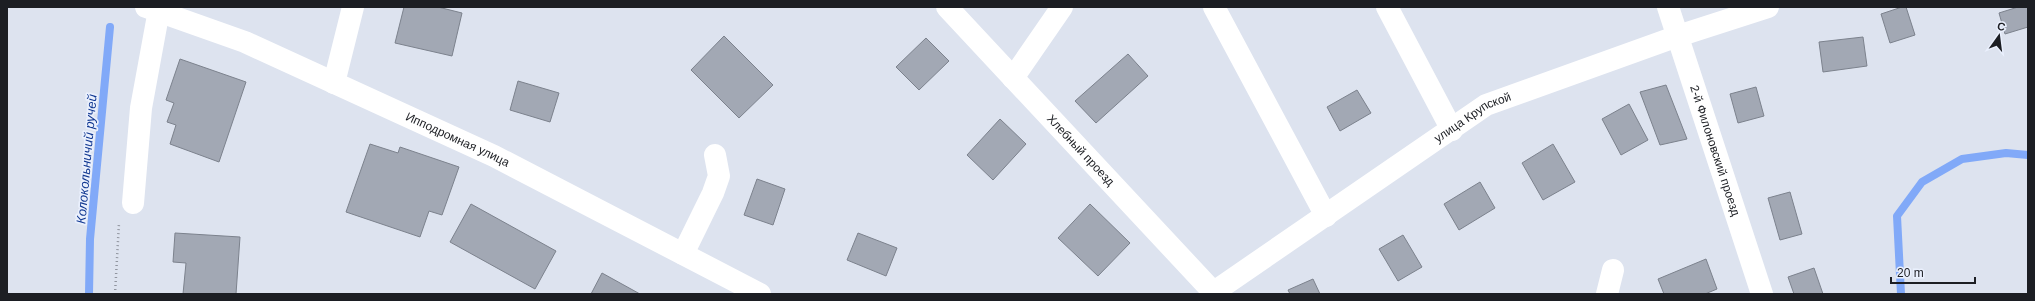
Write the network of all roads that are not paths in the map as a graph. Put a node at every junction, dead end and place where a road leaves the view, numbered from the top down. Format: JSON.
{"nodes":[{"id":1,"x":353,"y":7,"type":"edge"},
{"id":2,"x":947,"y":7,"type":"edge"},
{"id":3,"x":1062,"y":7,"type":"edge"},
{"id":4,"x":1214,"y":7,"type":"edge"},
{"id":5,"x":1387,"y":7,"type":"edge"},
{"id":6,"x":1668,"y":7,"type":"edge"},
{"id":7,"x":1768,"y":7,"type":"edge"},
{"id":8,"x":152,"y":9,"type":"edge"},
{"id":9,"x":1678,"y":36,"type":"junction"},
{"id":10,"x":1013,"y":78,"type":"junction"},
{"id":11,"x":334,"y":83,"type":"junction"},
{"id":12,"x":1452,"y":130,"type":"junction"},
{"id":13,"x":715,"y":155,"type":"dead end"},
{"id":14,"x":133,"y":203,"type":"road end"},
{"id":15,"x":1326,"y":216,"type":"junction"},
{"id":16,"x":683,"y":254,"type":"junction"},
{"id":17,"x":1613,"y":270,"type":"dead end"},
{"id":18,"x":760,"y":294,"type":"edge"},
{"id":19,"x":1213,"y":294,"type":"edge"},
{"id":20,"x":1606,"y":294,"type":"edge"},
{"id":21,"x":1762,"y":294,"type":"edge"}],
"edges":[{"from":1,"to":11,"type":"street"},
{"from":2,"to":10,"type":"street","name":"Хлебный проезд"},
{"from":3,"to":10,"type":"street"},
{"from":4,"to":15,"type":"street"},
{"from":5,"to":12,"type":"street"},
{"from":6,"to":9,"type":"street","name":"2-й Филоновский проезд"},
{"from":7,"to":9,"type":"street","name":"улица Крупской"},
{"from":8,"to":11,"type":"street","name":"Ипподромная улица"},
{"from":8,"to":14,"type":"street"},
{"from":9,"to":12,"type":"street","name":"улица Крупской"},
{"from":9,"to":21,"type":"street","name":"2-й Филоновский проезд"},
{"from":10,"to":19,"type":"street","name":"Хлебный проезд"},
{"from":11,"to":16,"type":"street","name":"Ипподромная улица"},
{"from":12,"to":15,"type":"street","name":"улица Крупской"},
{"from":13,"to":16,"type":"street"},
{"from":15,"to":19,"type":"street","name":"улица Крупской"},
{"from":16,"to":18,"type":"street","name":"Ипподромная улица"},
{"from":17,"to":20,"type":"street"}]}
